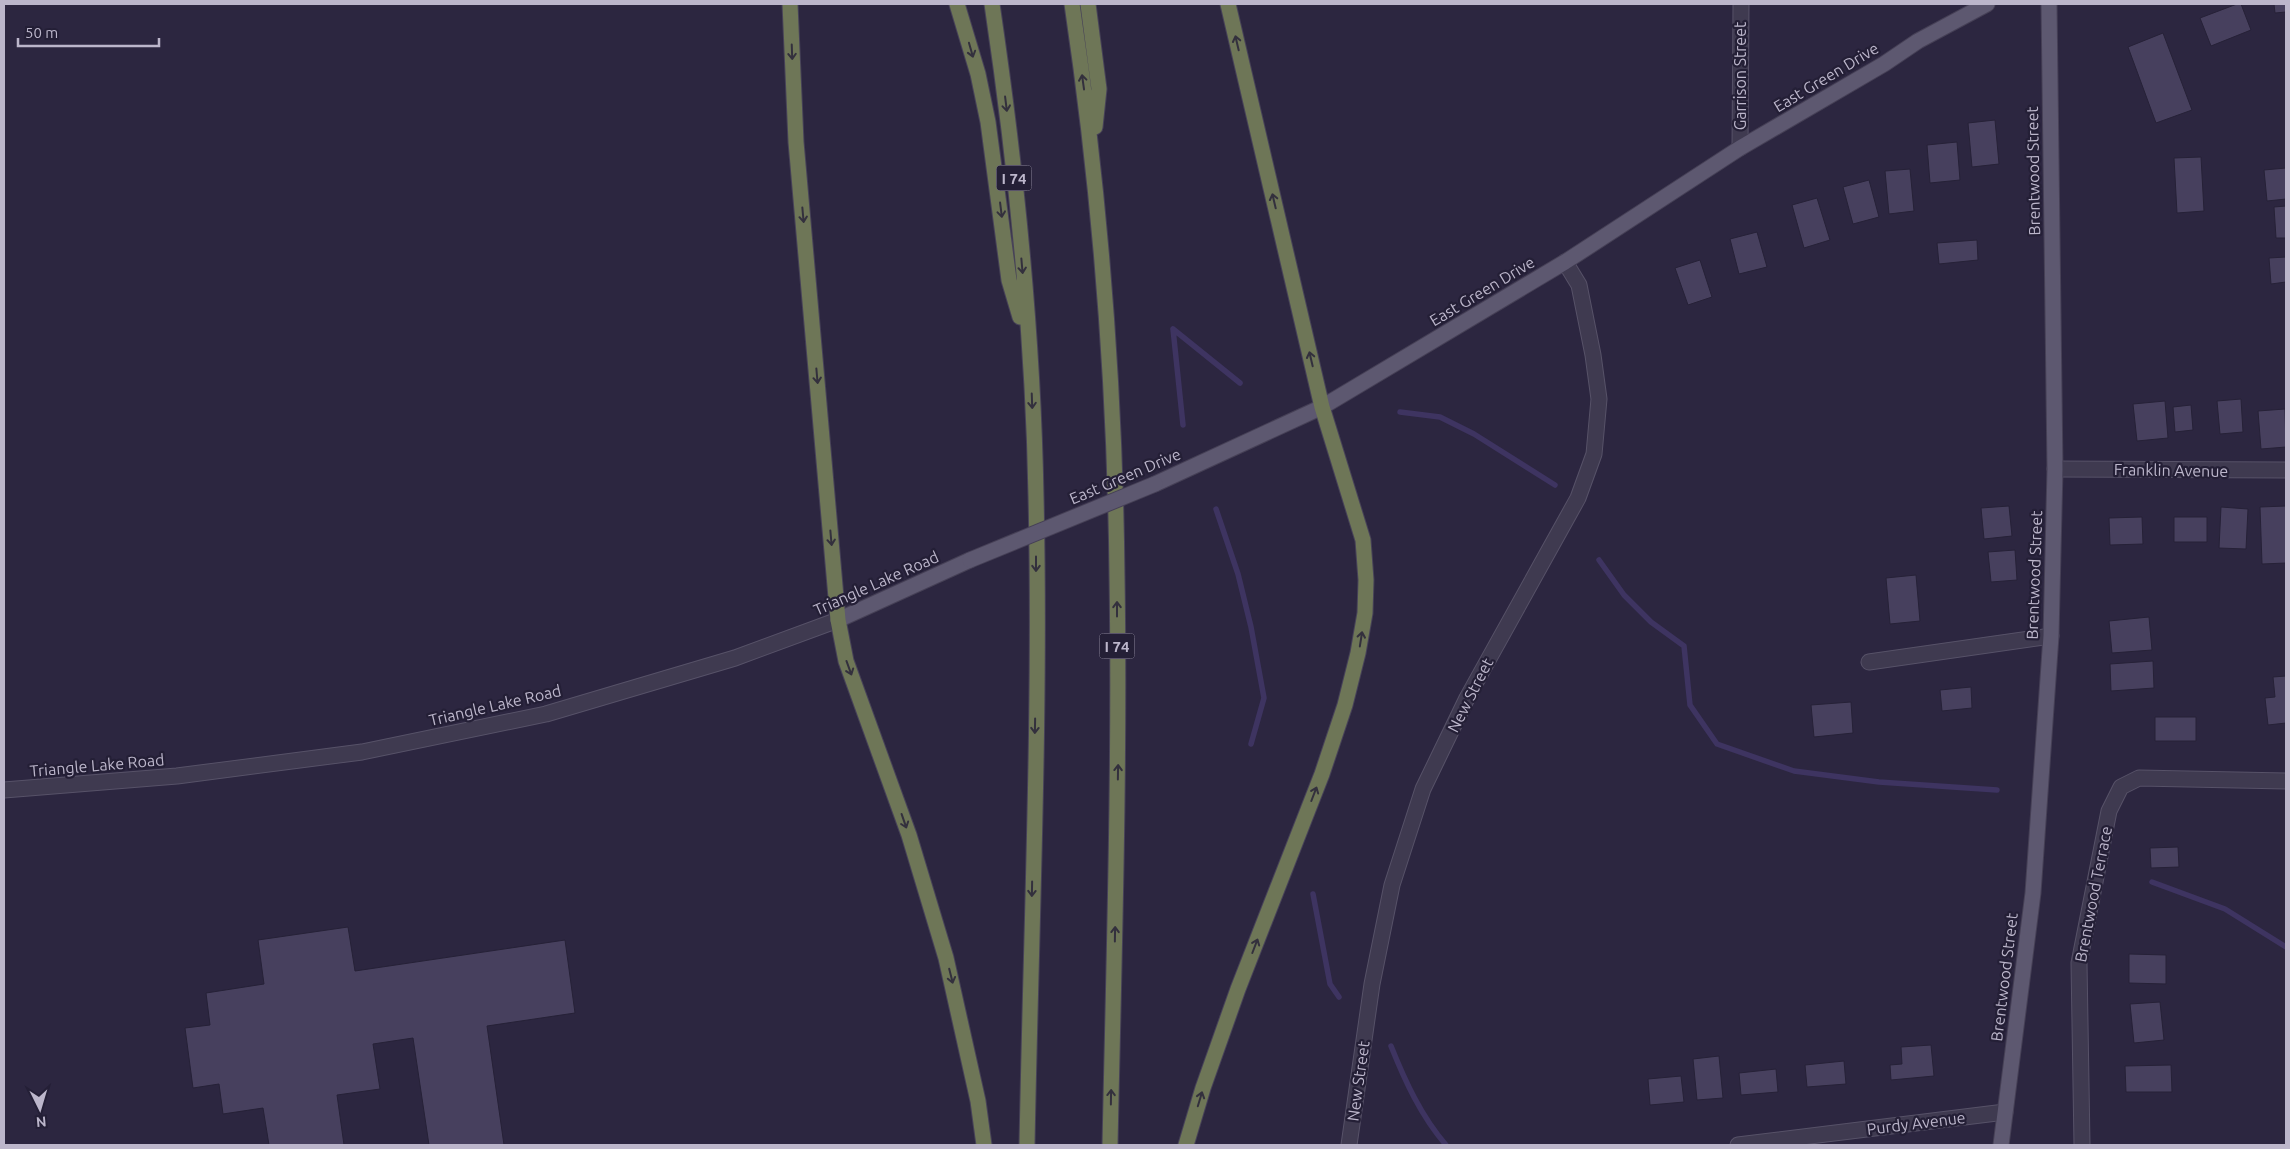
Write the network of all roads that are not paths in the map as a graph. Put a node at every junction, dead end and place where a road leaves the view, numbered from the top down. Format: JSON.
{"nodes":[{"id":1,"x":790,"y":4,"type":"edge"},
{"id":2,"x":957,"y":4,"type":"edge"},
{"id":3,"x":992,"y":4,"type":"edge"},
{"id":4,"x":1072,"y":4,"type":"edge"},
{"id":5,"x":1088,"y":4,"type":"edge"},
{"id":6,"x":1228,"y":4,"type":"edge"},
{"id":7,"x":1741,"y":4,"type":"edge"},
{"id":8,"x":1987,"y":4,"type":"edge"},
{"id":9,"x":2049,"y":4,"type":"edge"},
{"id":10,"x":1092,"y":148,"type":"junction"},
{"id":11,"x":1740,"y":148,"type":"junction"},
{"id":12,"x":1565,"y":262,"type":"junction"},
{"id":13,"x":1030,"y":352,"type":"junction"},
{"id":14,"x":1322,"y":407,"type":"junction"},
{"id":15,"x":2055,"y":468,"type":"junction"},
{"id":16,"x":2286,"y":470,"type":"edge"},
{"id":17,"x":970,"y":560,"type":"joint"},
{"id":18,"x":838,"y":620,"type":"junction"},
{"id":19,"x":2051,"y":636,"type":"junction"},
{"id":20,"x":1870,"y":662,"type":"dead end"},
{"id":21,"x":2286,"y":781,"type":"edge"},
{"id":22,"x":4,"y":790,"type":"edge"},
{"id":23,"x":2005,"y":1112,"type":"junction"},
{"id":24,"x":984,"y":1145,"type":"edge"},
{"id":25,"x":1027,"y":1145,"type":"edge"},
{"id":26,"x":1110,"y":1145,"type":"edge"},
{"id":27,"x":1186,"y":1145,"type":"edge"},
{"id":28,"x":1349,"y":1145,"type":"edge"},
{"id":29,"x":1738,"y":1145,"type":"edge"},
{"id":30,"x":2001,"y":1145,"type":"edge"},
{"id":31,"x":2082,"y":1145,"type":"edge"}],
"edges":[{"from":1,"to":18,"type":"highway","one_way":true},
{"from":2,"to":13,"type":"highway","one_way":true},
{"from":3,"to":13,"type":"highway","number":"I 74","one_way":true},
{"from":10,"to":4,"type":"highway","number":"I 74","one_way":true},
{"from":5,"to":10,"type":"highway"},
{"from":14,"to":6,"type":"highway","one_way":true},
{"from":7,"to":11,"type":"street","name":"Garrison Street"},
{"from":8,"to":11,"type":"main road","name":"East Green Drive"},
{"from":9,"to":15,"type":"main road","name":"Brentwood Street"},
{"from":26,"to":10,"type":"highway","number":"I 74","one_way":true},
{"from":11,"to":12,"type":"main road","name":"East Green Drive"},
{"from":12,"to":14,"type":"main road","name":"East Green Drive"},
{"from":12,"to":28,"type":"street","name":"New Street"},
{"from":13,"to":25,"type":"highway","number":"I 74","one_way":true},
{"from":14,"to":17,"type":"main road","name":"East Green Drive","bridge":true},
{"from":27,"to":14,"type":"highway","one_way":true},
{"from":15,"to":16,"type":"street","name":"Franklin Avenue"},
{"from":15,"to":19,"type":"main road","name":"Brentwood Street"},
{"from":17,"to":18,"type":"main road","name":"Triangle Lake Road"},
{"from":18,"to":22,"type":"street","name":"Triangle Lake Road"},
{"from":18,"to":24,"type":"highway","one_way":true},
{"from":19,"to":20,"type":"street"},
{"from":19,"to":23,"type":"main road","name":"Brentwood Street"},
{"from":21,"to":31,"type":"street","name":"Brentwood Terrace"},
{"from":23,"to":29,"type":"street","name":"Purdy Avenue"},
{"from":23,"to":30,"type":"main road","name":"Brentwood Street"}]}
